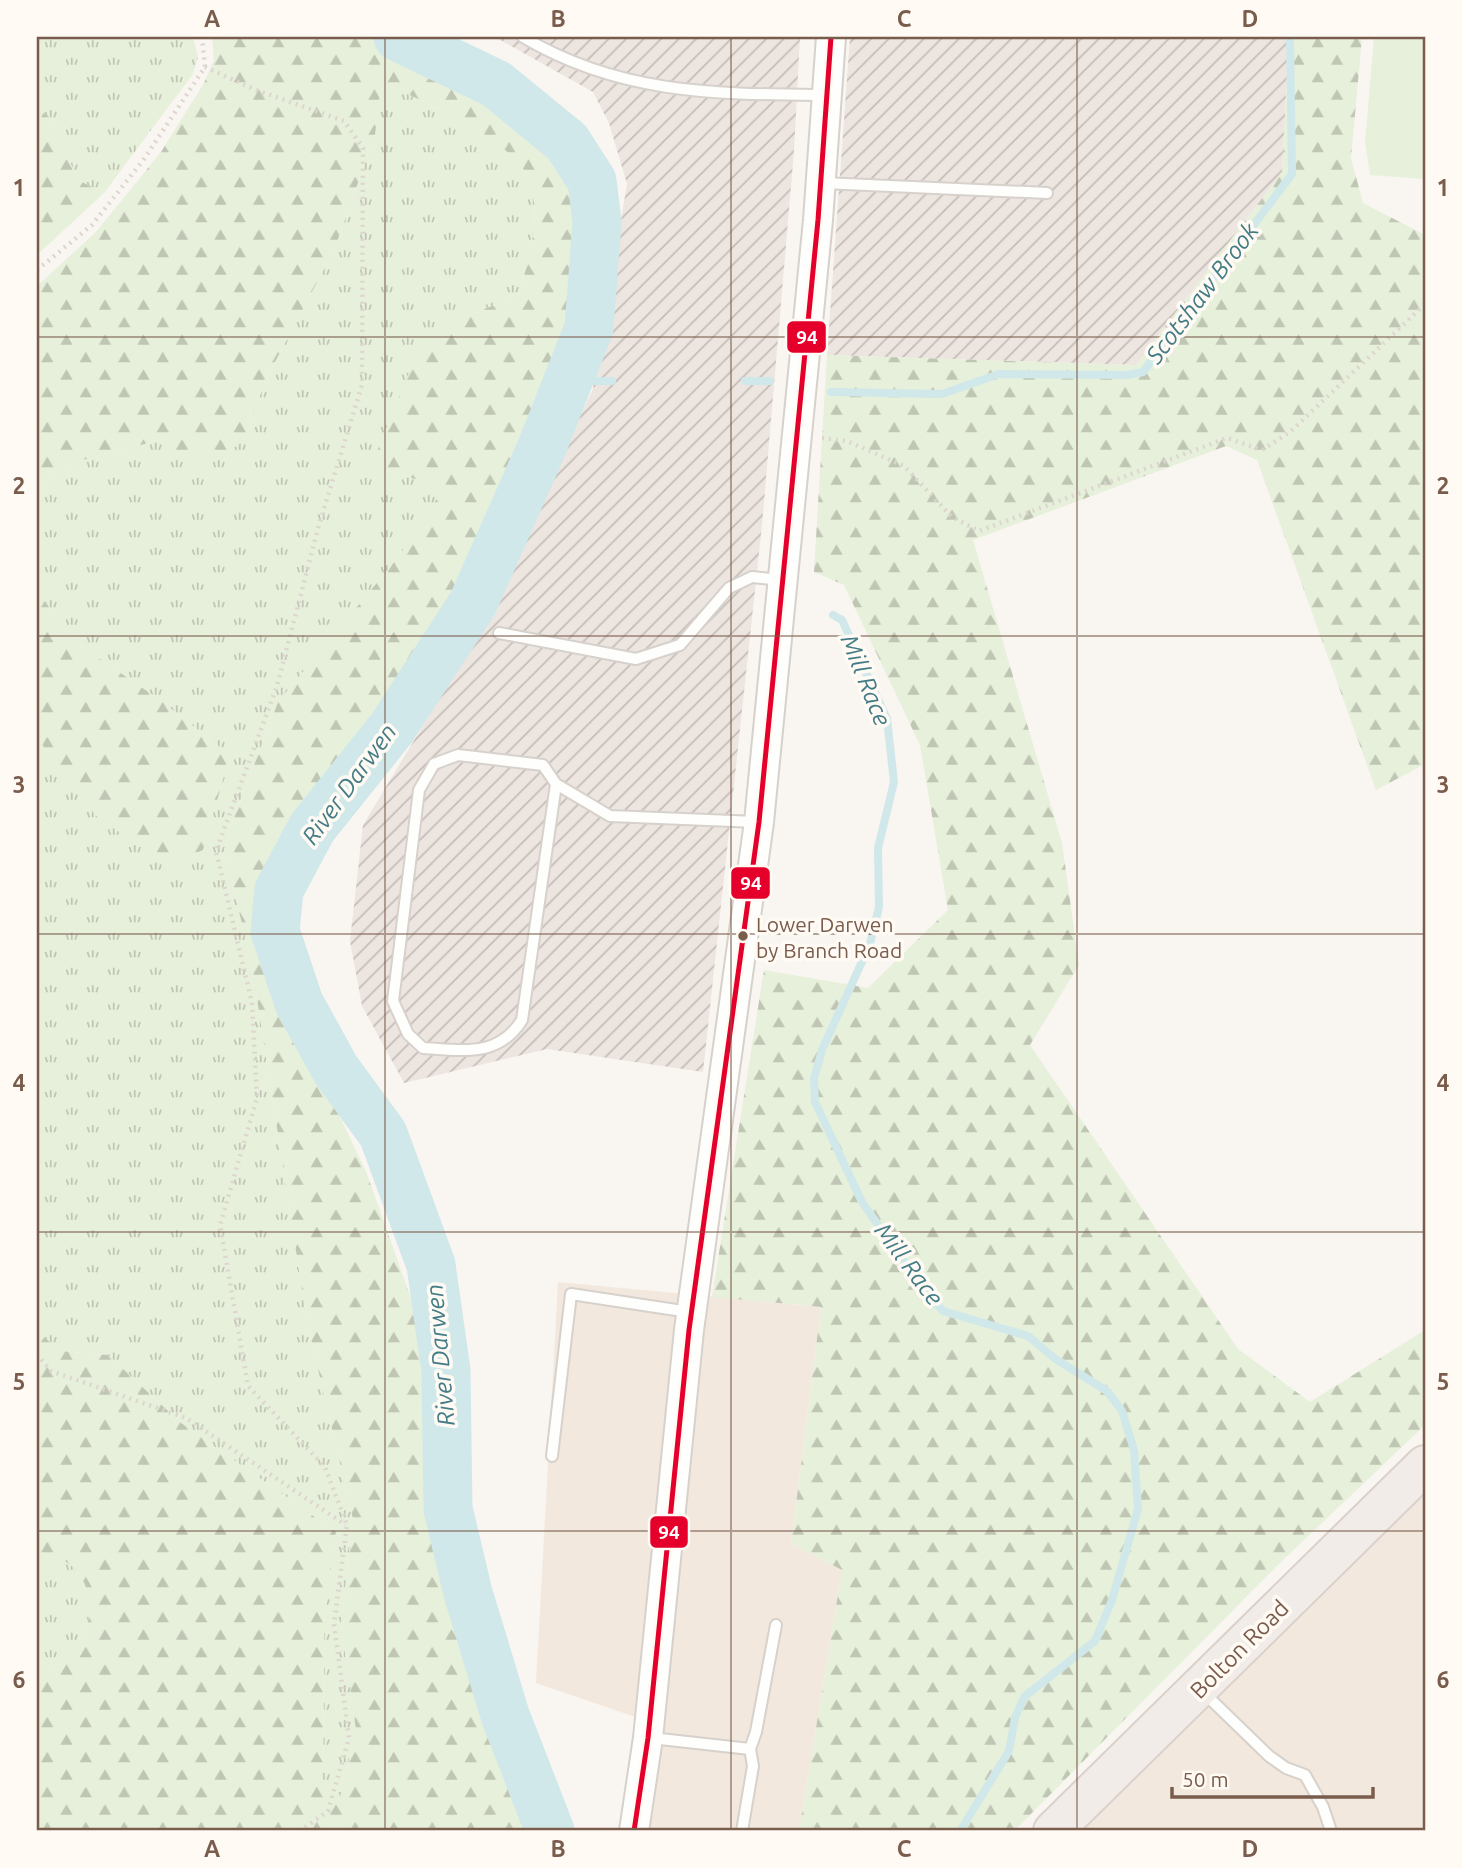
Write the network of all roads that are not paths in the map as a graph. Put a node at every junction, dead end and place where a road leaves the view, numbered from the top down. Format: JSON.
{"nodes":[{"id":1,"x":523,"y":37,"type":"edge"},
{"id":2,"x":831,"y":37,"type":"edge"},
{"id":3,"x":826,"y":95,"type":"junction"},
{"id":4,"x":820,"y":183,"type":"junction"},
{"id":5,"x":1046,"y":193,"type":"dead end"},
{"id":6,"x":783,"y":580,"type":"junction"},
{"id":7,"x":499,"y":633,"type":"dead end"},
{"id":8,"x":556,"y":784,"type":"junction"},
{"id":9,"x":760,"y":822,"type":"junction"},
{"id":10,"x":692,"y":1312,"type":"junction"},
{"id":11,"x":552,"y":1455,"type":"dead end"},
{"id":12,"x":1425,"y":1465,"type":"edge"},
{"id":13,"x":776,"y":1625,"type":"dead end"},
{"id":14,"x":1199,"y":1688,"type":"junction"},
{"id":15,"x":648,"y":1738,"type":"junction"},
{"id":16,"x":750,"y":1749,"type":"junction"},
{"id":17,"x":1330,"y":1828,"type":"dead end"},
{"id":18,"x":634,"y":1831,"type":"edge"},
{"id":19,"x":742,"y":1831,"type":"edge"},
{"id":20,"x":1053,"y":1831,"type":"edge"}],
"edges":[{"from":1,"to":3,"type":"lane"},
{"from":2,"to":3,"type":"street"},
{"from":3,"to":4,"type":"street"},
{"from":4,"to":5,"type":"lane"},
{"from":4,"to":6,"type":"street"},
{"from":6,"to":7,"type":"lane"},
{"from":6,"to":9,"type":"street"},
{"from":8,"to":8,"type":"lane"},
{"from":8,"to":9,"type":"lane"},
{"from":9,"to":10,"type":"street"},
{"from":10,"to":11,"type":"lane"},
{"from":10,"to":15,"type":"street"},
{"from":12,"to":14,"type":"highway","name":"Bolton Road"},
{"from":13,"to":16,"type":"lane"},
{"from":14,"to":17,"type":"lane"},
{"from":14,"to":20,"type":"highway","name":"Bolton Road"},
{"from":15,"to":16,"type":"lane"},
{"from":15,"to":18,"type":"street"},
{"from":16,"to":19,"type":"lane"}]}
